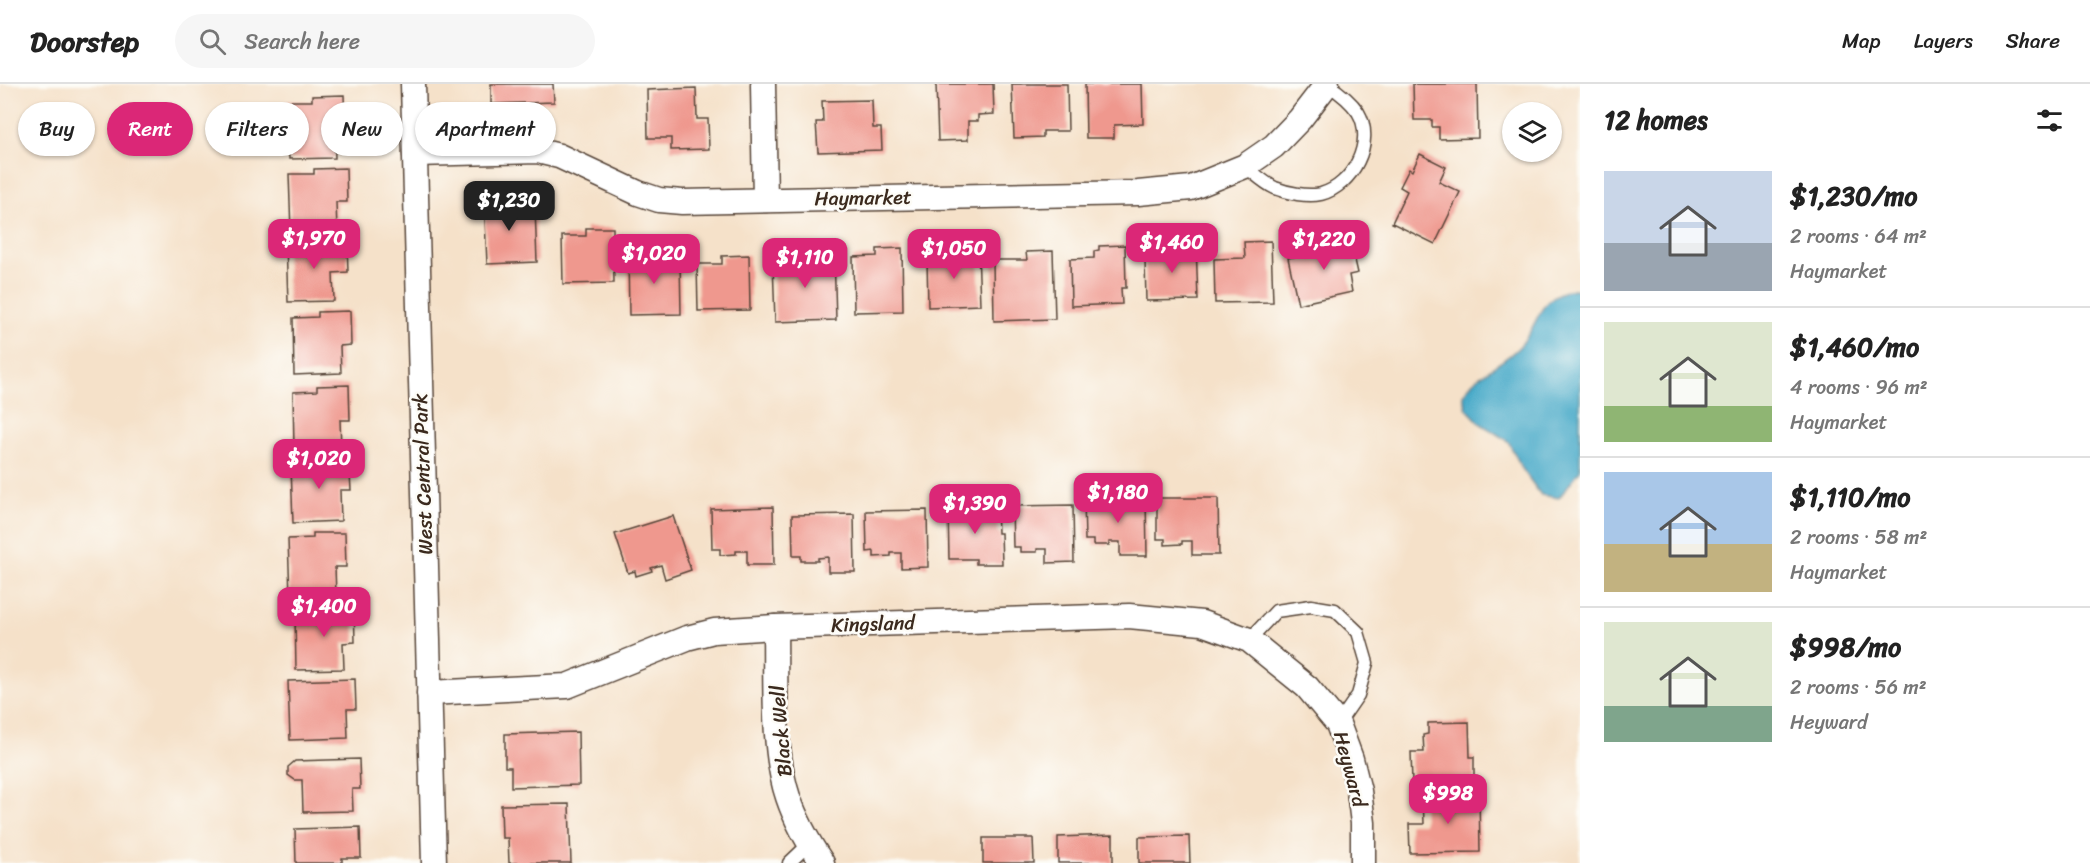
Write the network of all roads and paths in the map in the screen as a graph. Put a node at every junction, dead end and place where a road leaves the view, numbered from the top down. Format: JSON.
{"nodes":[{"id":1,"x":413,"y":84,"type":"edge"},
{"id":2,"x":763,"y":84,"type":"edge"},
{"id":3,"x":1327,"y":84,"type":"edge"},
{"id":4,"x":415,"y":154,"type":"edge"},
{"id":5,"x":556,"y":155,"type":"edge"},
{"id":6,"x":415,"y":156,"type":"edge"},
{"id":7,"x":1245,"y":166,"type":"junction"},
{"id":8,"x":765,"y":200,"type":"junction"},
{"id":9,"x":775,"y":627,"type":"junction"},
{"id":10,"x":1249,"y":640,"type":"junction"},
{"id":11,"x":1307,"y":687,"type":"joint"},
{"id":12,"x":429,"y":693,"type":"junction"},
{"id":13,"x":1338,"y":724,"type":"junction"},
{"id":14,"x":816,"y":853,"type":"edge"},
{"id":15,"x":434,"y":863,"type":"edge"},
{"id":16,"x":789,"y":863,"type":"edge"},
{"id":17,"x":1363,"y":863,"type":"edge"}],
"edges":[{"from":1,"to":4,"type":"street","name":"West Central Park"},
{"from":2,"to":8,"type":"street"},
{"from":3,"to":7,"type":"street","name":"Haymarket"},
{"from":3,"to":7,"type":"lane"},
{"from":5,"to":8,"type":"street","name":"Haymarket"},
{"from":6,"to":12,"type":"street","name":"West Central Park"},
{"from":7,"to":8,"type":"street","name":"Haymarket"},
{"from":9,"to":10,"type":"street","name":"Kingsland"},
{"from":9,"to":12,"type":"street","name":"Kingsland"},
{"from":9,"to":14,"type":"street","name":"Black Well"},
{"from":10,"to":11,"type":"street","name":"Kingsland"},
{"from":10,"to":13,"type":"lane"},
{"from":11,"to":13,"type":"street","name":"Heyward"},
{"from":12,"to":15,"type":"street","name":"West Central Park"},
{"from":13,"to":17,"type":"street","name":"Heyward"},
{"from":14,"to":16,"type":"lane"}]}
